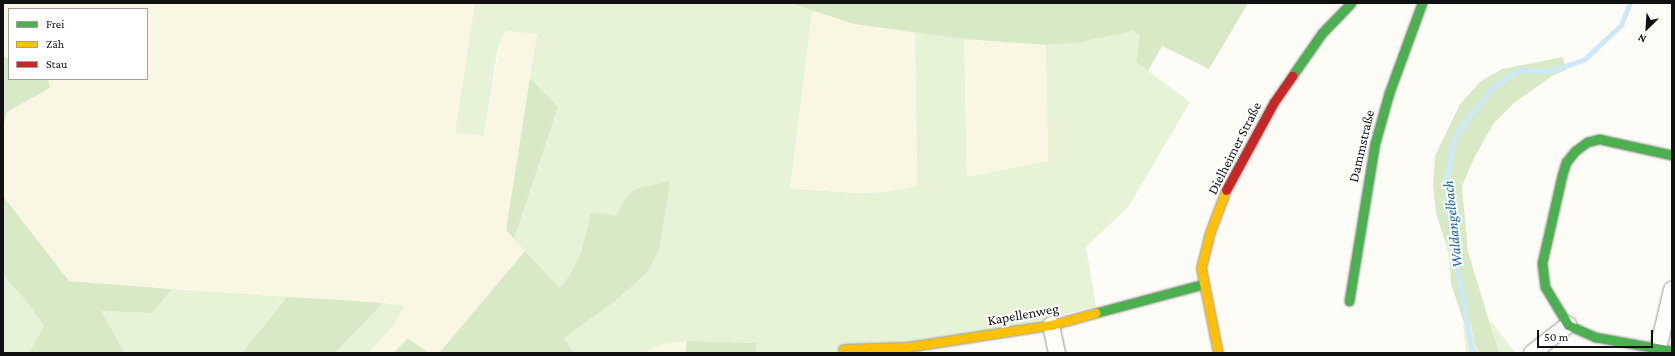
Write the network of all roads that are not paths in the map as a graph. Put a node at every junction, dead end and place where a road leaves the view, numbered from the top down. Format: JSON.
{"nodes":[{"id":1,"x":1351,"y":3,"type":"edge"},
{"id":2,"x":1422,"y":3,"type":"edge"},
{"id":3,"x":1672,"y":155,"type":"edge"},
{"id":4,"x":1204,"y":284,"type":"junction"},
{"id":5,"x":1672,"y":290,"type":"edge"},
{"id":6,"x":1348,"y":301,"type":"dead end"},
{"id":7,"x":1051,"y":325,"type":"junction"},
{"id":8,"x":1568,"y":325,"type":"junction"},
{"id":9,"x":843,"y":349,"type":"dead end"},
{"id":10,"x":1666,"y":351,"type":"edge"},
{"id":11,"x":1057,"y":353,"type":"edge"},
{"id":12,"x":1218,"y":353,"type":"edge"},
{"id":13,"x":1532,"y":353,"type":"edge"}],
"edges":[{"from":1,"to":4,"type":"street","name":"Dielheimer Straße"},
{"from":2,"to":6,"type":"street","name":"Dammstraße"},
{"from":3,"to":8,"type":"street"},
{"from":4,"to":7,"type":"street","name":"Kapellenweg"},
{"from":4,"to":12,"type":"street","name":"Dielheimer Straße"},
{"from":5,"to":10,"type":"street"},
{"from":7,"to":9,"type":"street","name":"Kapellenweg"},
{"from":7,"to":11,"type":"street"},
{"from":8,"to":10,"type":"street"},
{"from":8,"to":13,"type":"street"}]}
